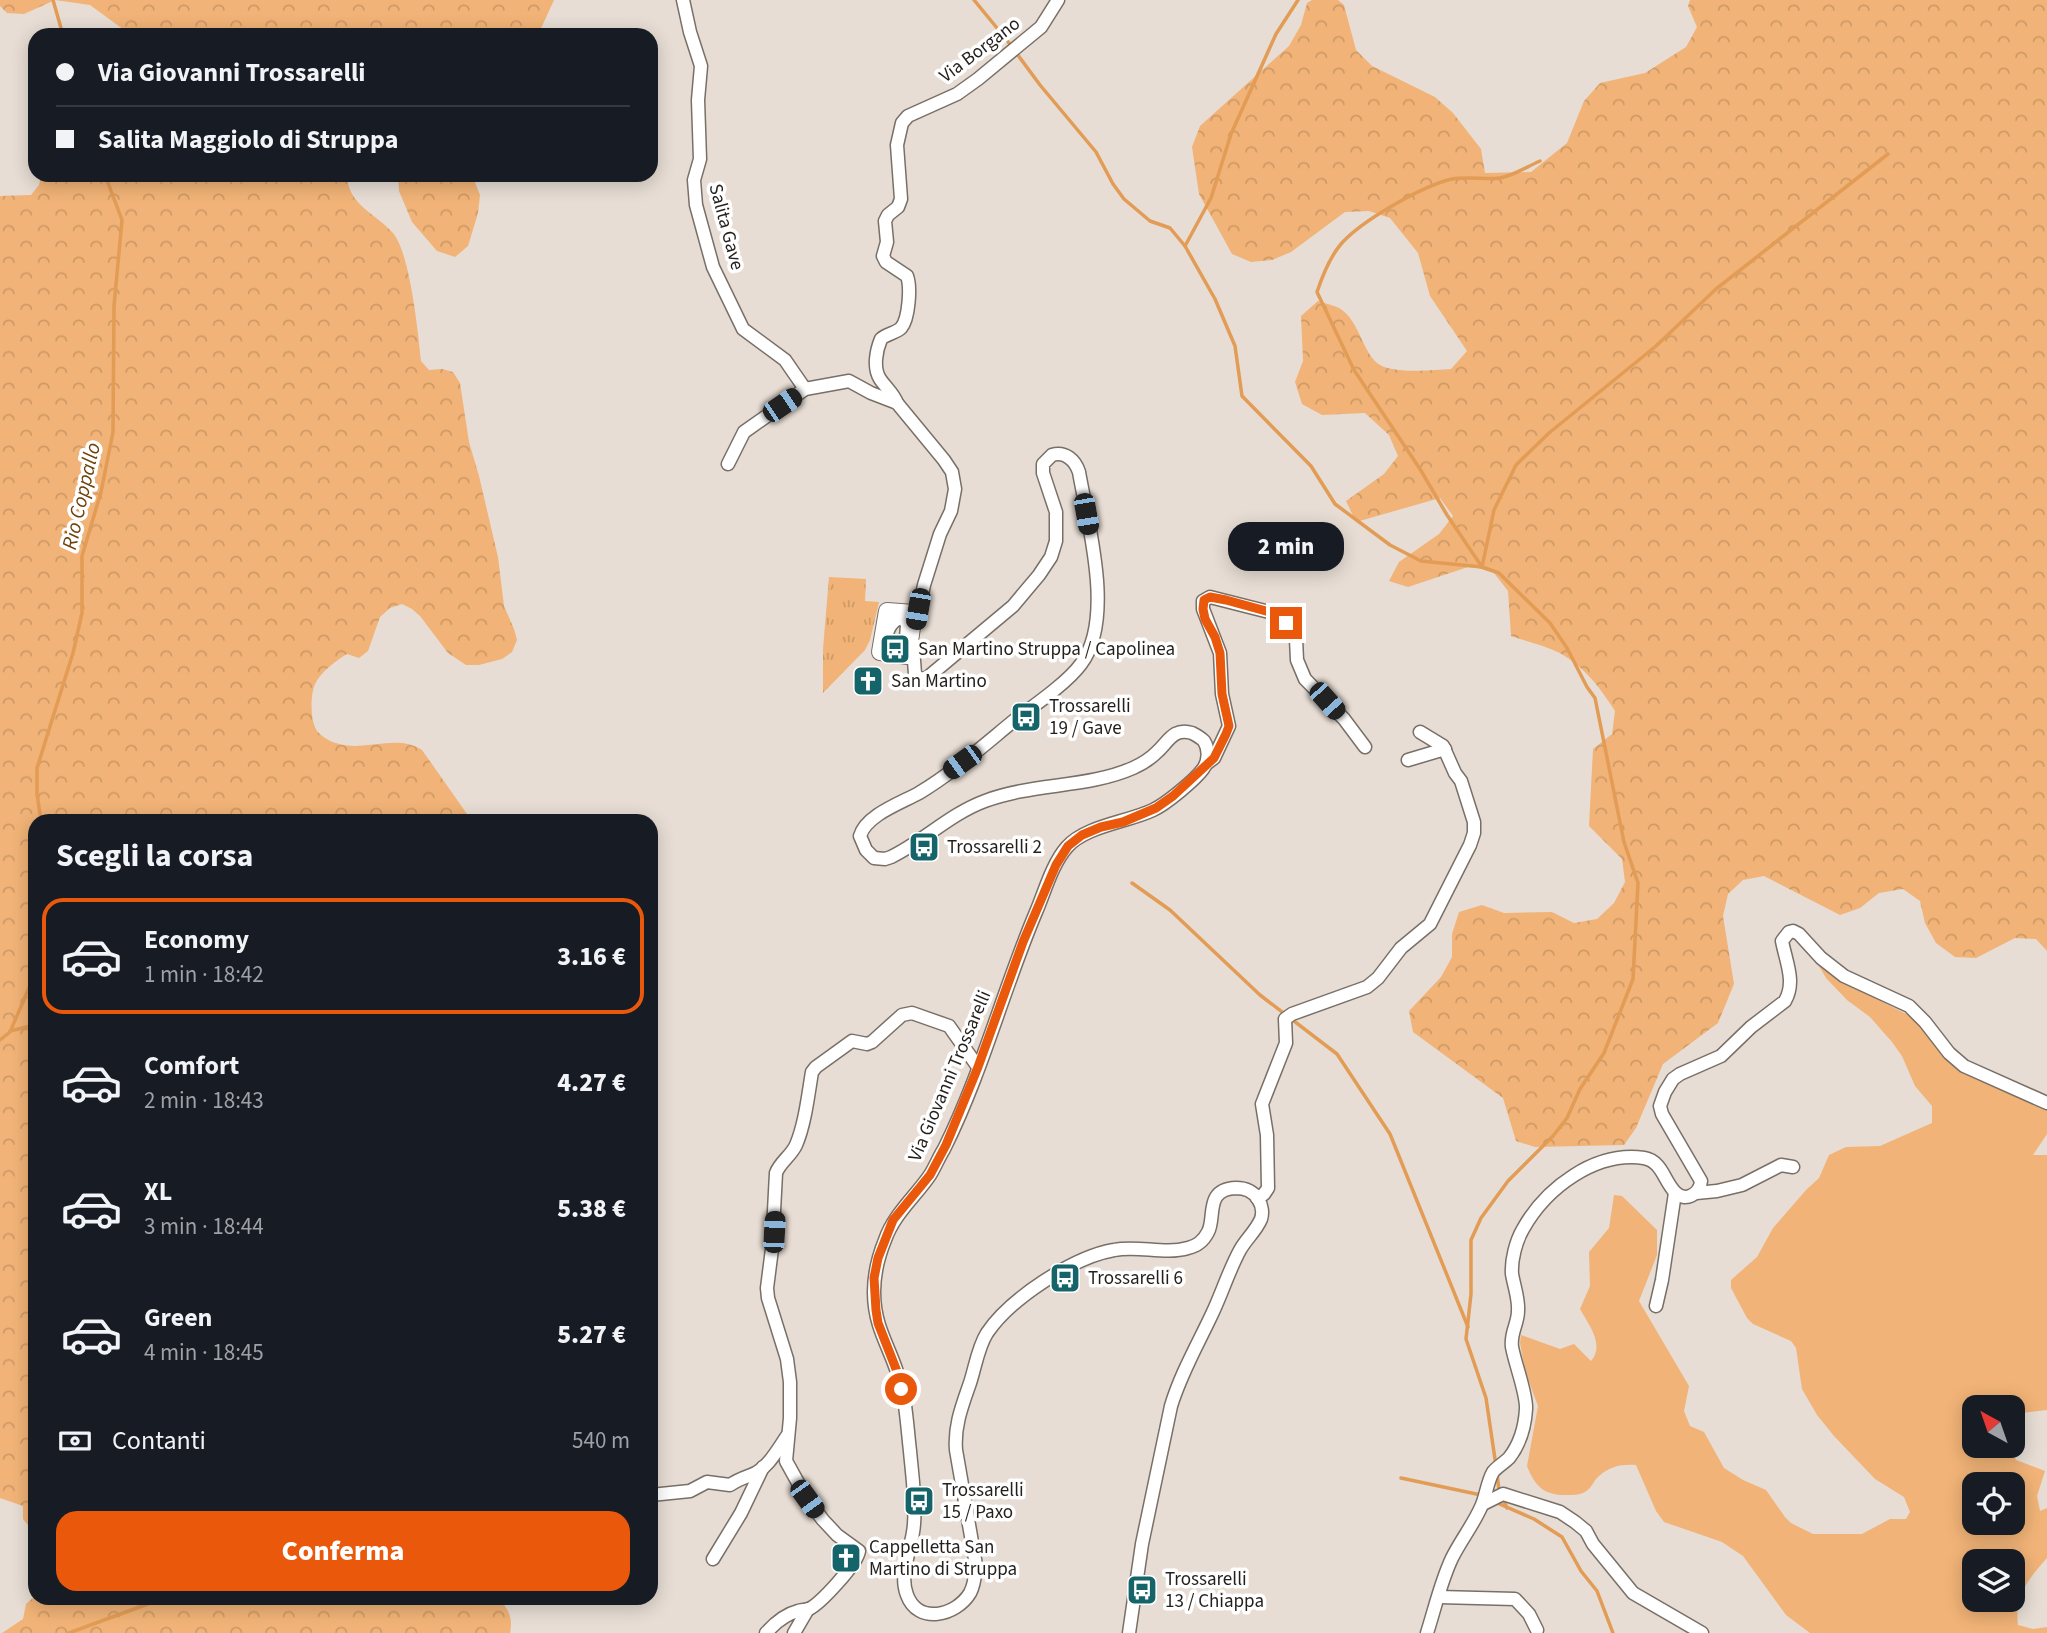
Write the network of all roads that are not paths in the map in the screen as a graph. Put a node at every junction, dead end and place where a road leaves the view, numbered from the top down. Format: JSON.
{"nodes":[{"id":1,"x":683,"y":0,"type":"edge"},
{"id":2,"x":1058,"y":0,"type":"edge"},
{"id":3,"x":805,"y":389,"type":"junction"},
{"id":4,"x":897,"y":403,"type":"junction"},
{"id":5,"x":727,"y":464,"type":"dead end"},
{"id":6,"x":1420,"y":732,"type":"dead end"},
{"id":7,"x":1366,"y":747,"type":"dead end"},
{"id":8,"x":1445,"y":749,"type":"junction"},
{"id":9,"x":1408,"y":760,"type":"dead end"},
{"id":10,"x":1206,"y":764,"type":"junction"},
{"id":11,"x":978,"y":1067,"type":"junction"},
{"id":12,"x":2047,"y":1103,"type":"edge"},
{"id":13,"x":1793,"y":1167,"type":"dead end"},
{"id":14,"x":1675,"y":1193,"type":"junction"},
{"id":15,"x":1696,"y":1193,"type":"junction"},
{"id":16,"x":1257,"y":1198,"type":"junction"},
{"id":17,"x":1656,"y":1306,"type":"dead end"},
{"id":18,"x":787,"y":1436,"type":"junction"},
{"id":19,"x":763,"y":1467,"type":"junction"},
{"id":20,"x":658,"y":1494,"type":"edge"},
{"id":21,"x":1483,"y":1504,"type":"junction"},
{"id":22,"x":713,"y":1559,"type":"dead end"},
{"id":23,"x":1439,"y":1597,"type":"junction"},
{"id":24,"x":808,"y":1609,"type":"junction"},
{"id":25,"x":1537,"y":1630,"type":"dead end"},
{"id":26,"x":766,"y":1633,"type":"edge"},
{"id":27,"x":794,"y":1633,"type":"edge"},
{"id":28,"x":1129,"y":1633,"type":"edge"},
{"id":29,"x":1427,"y":1633,"type":"edge"},
{"id":30,"x":1702,"y":1633,"type":"edge"}],
"edges":[{"from":1,"to":3,"type":"street","name":"Salita Gave"},
{"from":2,"to":4,"type":"street","name":"Via Borgano"},
{"from":3,"to":4,"type":"street"},
{"from":3,"to":5,"type":"street"},
{"from":4,"to":10,"type":"street"},
{"from":6,"to":8,"type":"street"},
{"from":7,"to":10,"type":"street","name":"Via Giovanni Trossarelli"},
{"from":8,"to":9,"type":"street"},
{"from":8,"to":16,"type":"street"},
{"from":10,"to":11,"type":"street","name":"Via Giovanni Trossarelli"},
{"from":11,"to":16,"type":"street","name":"Via Giovanni Trossarelli"},
{"from":11,"to":18,"type":"street"},
{"from":12,"to":15,"type":"street"},
{"from":13,"to":15,"type":"street"},
{"from":14,"to":15,"type":"street"},
{"from":14,"to":17,"type":"street"},
{"from":14,"to":21,"type":"street"},
{"from":16,"to":28,"type":"street"},
{"from":18,"to":19,"type":"street"},
{"from":18,"to":24,"type":"street"},
{"from":19,"to":20,"type":"street"},
{"from":19,"to":22,"type":"street"},
{"from":21,"to":23,"type":"street"},
{"from":21,"to":30,"type":"street"},
{"from":23,"to":25,"type":"street"},
{"from":23,"to":29,"type":"street"},
{"from":24,"to":26,"type":"street"},
{"from":24,"to":27,"type":"street"}]}
